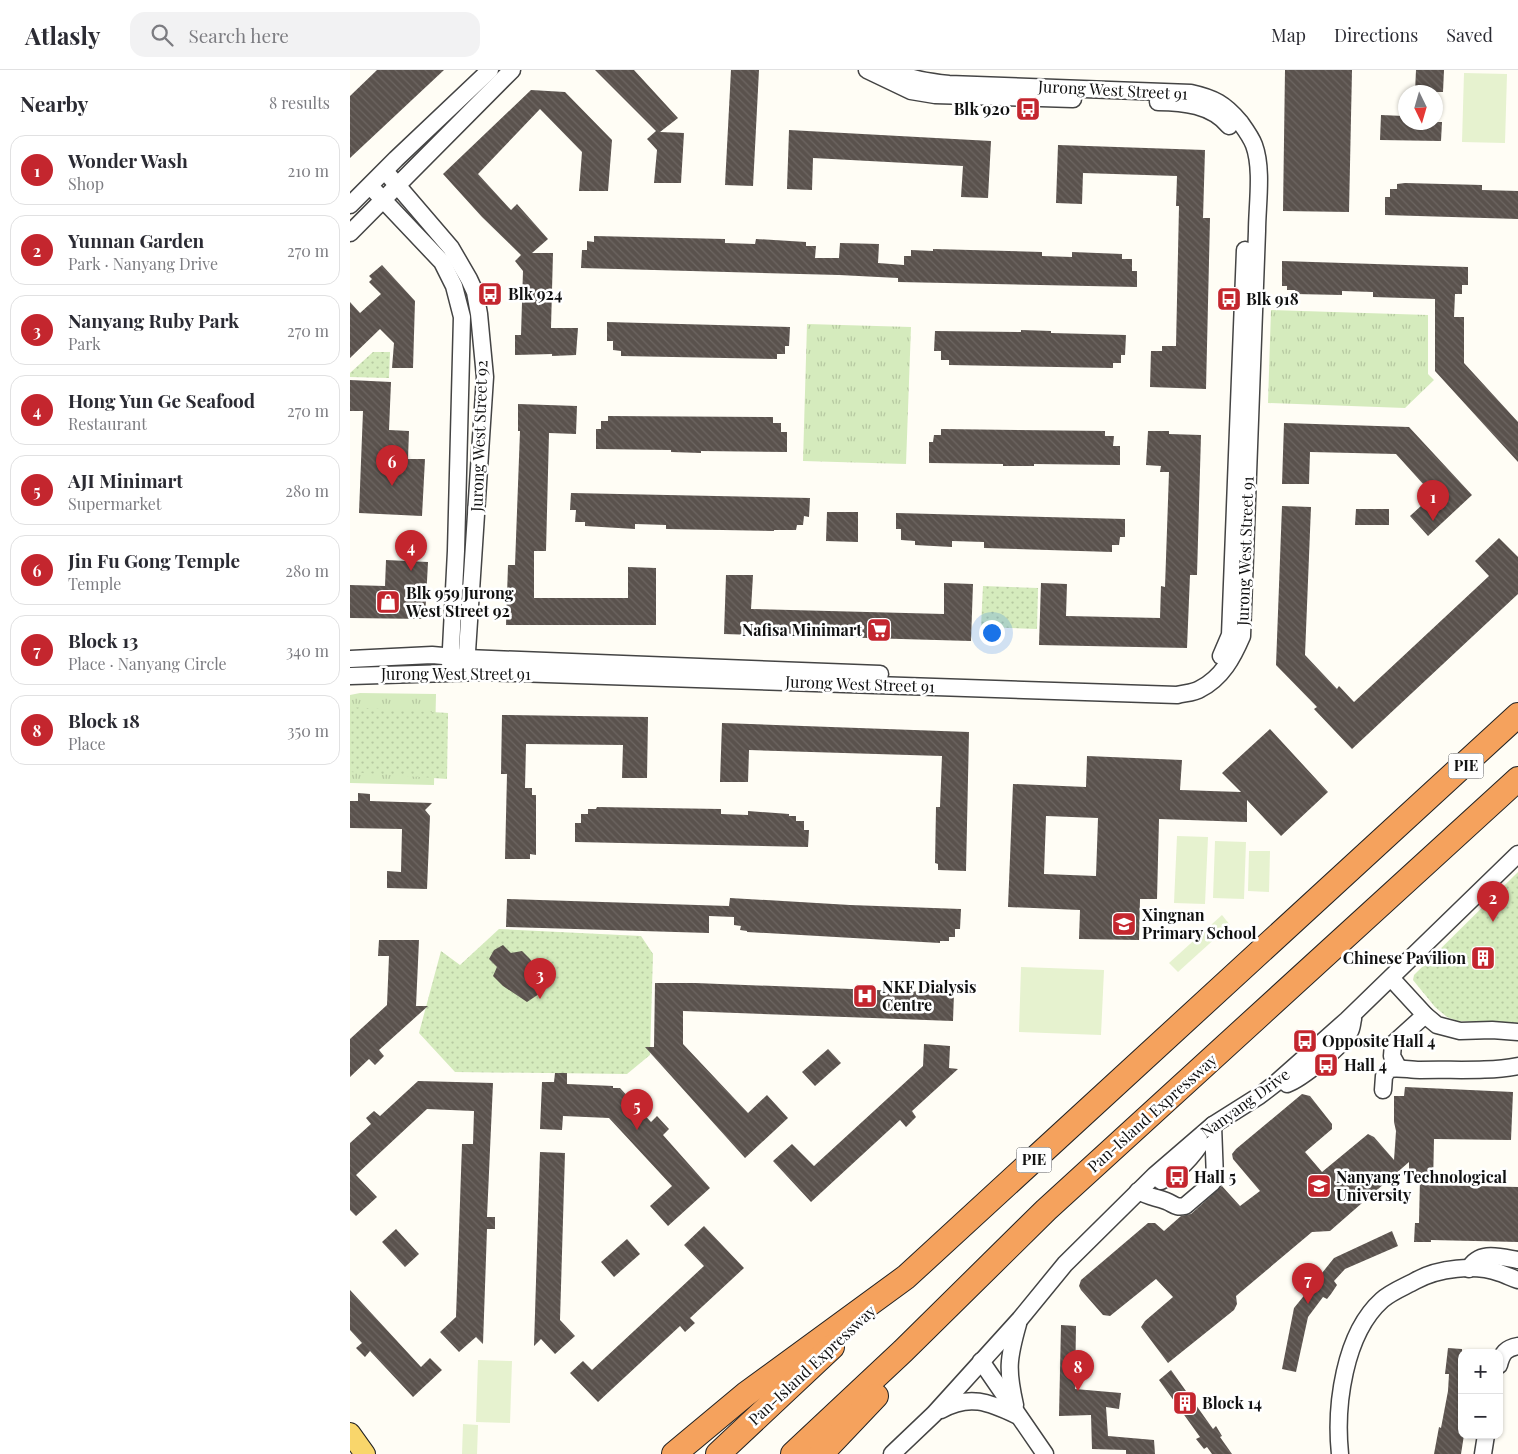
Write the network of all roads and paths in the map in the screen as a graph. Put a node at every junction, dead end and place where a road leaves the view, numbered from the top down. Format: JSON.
{"nodes":[{"id":1,"x":490,"y":70,"type":"edge"},
{"id":2,"x":512,"y":70,"type":"edge"},
{"id":3,"x":867,"y":70,"type":"edge"},
{"id":4,"x":890,"y":70,"type":"edge"},
{"id":5,"x":384,"y":171,"type":"junction"},
{"id":6,"x":370,"y":186,"type":"junction"},
{"id":7,"x":397,"y":186,"type":"junction"},
{"id":8,"x":383,"y":199,"type":"junction"},
{"id":9,"x":350,"y":205,"type":"edge"},
{"id":10,"x":350,"y":233,"type":"edge"},
{"id":11,"x":461,"y":377,"type":"junction"},
{"id":12,"x":485,"y":377,"type":"junction"},
{"id":13,"x":350,"y":659,"type":"edge"},
{"id":14,"x":458,"y":665,"type":"junction"},
{"id":15,"x":350,"y":676,"type":"edge"},
{"id":16,"x":1518,"y":717,"type":"edge"},
{"id":17,"x":1518,"y":779,"type":"edge"},
{"id":18,"x":1518,"y":854,"type":"edge"},
{"id":19,"x":1391,"y":978,"type":"junction"},
{"id":20,"x":1424,"y":1015,"type":"junction"},
{"id":21,"x":1518,"y":1032,"type":"edge"},
{"id":22,"x":1518,"y":1066,"type":"edge"},
{"id":23,"x":1398,"y":1067,"type":"junction"},
{"id":24,"x":1384,"y":1090,"type":"dead end"},
{"id":25,"x":1212,"y":1125,"type":"junction"},
{"id":26,"x":1138,"y":1191,"type":"junction"},
{"id":27,"x":1518,"y":1260,"type":"edge"},
{"id":28,"x":1469,"y":1269,"type":"junction"},
{"id":29,"x":906,"y":1277,"type":"junction"},
{"id":30,"x":1518,"y":1280,"type":"edge"},
{"id":31,"x":1020,"y":1320,"type":"junction"},
{"id":32,"x":1518,"y":1346,"type":"edge"},
{"id":33,"x":903,"y":1351,"type":"junction"},
{"id":34,"x":1503,"y":1354,"type":"edge"},
{"id":35,"x":981,"y":1361,"type":"junction"},
{"id":36,"x":934,"y":1414,"type":"junction"},
{"id":37,"x":1018,"y":1416,"type":"junction"},
{"id":38,"x":350,"y":1433,"type":"edge"},
{"id":39,"x":1485,"y":1439,"type":"edge"},
{"id":40,"x":365,"y":1454,"type":"edge"},
{"id":41,"x":674,"y":1454,"type":"edge"},
{"id":42,"x":718,"y":1454,"type":"edge"},
{"id":43,"x":793,"y":1454,"type":"edge"},
{"id":44,"x":822,"y":1454,"type":"edge"},
{"id":45,"x":892,"y":1454,"type":"edge"},
{"id":46,"x":1045,"y":1454,"type":"edge"},
{"id":47,"x":1340,"y":1454,"type":"edge"},
{"id":48,"x":1483,"y":1454,"type":"edge"}],
"edges":[{"from":1,"to":5,"type":"street"},
{"from":2,"to":7,"type":"street"},
{"from":3,"to":14,"type":"street","name":"Jurong West Street 91"},
{"from":4,"to":14,"type":"street","name":"Jurong West Street 91"},
{"from":5,"to":6,"type":"street"},
{"from":5,"to":7,"type":"street","name":"Jurong West Street 92"},
{"from":6,"to":8,"type":"street","name":"Jurong West Street 92"},
{"from":6,"to":9,"type":"street"},
{"from":7,"to":8,"type":"street"},
{"from":7,"to":12,"type":"street","name":"Jurong West Street 92"},
{"from":8,"to":10,"type":"street"},
{"from":8,"to":11,"type":"street","name":"Jurong West Street 92"},
{"from":11,"to":12,"type":"street"},
{"from":11,"to":14,"type":"street","name":"Jurong West Street 92"},
{"from":12,"to":14,"type":"street","name":"Jurong West Street 92"},
{"from":13,"to":14,"type":"street","name":"Jurong West Street 91"},
{"from":14,"to":15,"type":"street","name":"Jurong West Street 91"},
{"from":16,"to":29,"type":"highway","name":"Pan-Island Expressway","number":"PIE"},
{"from":17,"to":33,"type":"highway","name":"Pan-Island Expressway","number":"PIE"},
{"from":18,"to":19,"type":"street","name":"Nanyang Drive"},
{"from":19,"to":20,"type":"street"},
{"from":19,"to":25,"type":"street","name":"Nanyang Drive"},
{"from":20,"to":21,"type":"street"},
{"from":20,"to":23,"type":"street"},
{"from":22,"to":23,"type":"street"},
{"from":23,"to":24,"type":"street"},
{"from":25,"to":26,"type":"street","name":"Nanyang Drive"},
{"from":25,"to":26,"type":"street"},
{"from":26,"to":31,"type":"street","name":"Nanyang Drive"},
{"from":27,"to":28,"type":"street"},
{"from":28,"to":30,"type":"street"},
{"from":28,"to":47,"type":"street"},
{"from":29,"to":41,"type":"highway"},
{"from":29,"to":42,"type":"highway","name":"Pan-Island Expressway","number":"PIE"},
{"from":31,"to":35,"type":"street","name":"Nanyang Drive"},
{"from":31,"to":37,"type":"street"},
{"from":32,"to":34,"type":"street"},
{"from":33,"to":43,"type":"highway","name":"Pan-Island Expressway","number":"PIE"},
{"from":33,"to":44,"type":"highway"},
{"from":35,"to":36,"type":"street","name":"Nanyang Drive"},
{"from":35,"to":37,"type":"street"},
{"from":36,"to":37,"type":"street"},
{"from":36,"to":45,"type":"street"},
{"from":37,"to":46,"type":"street"},
{"from":38,"to":40,"type":"main road"},
{"from":39,"to":48,"type":"street"}]}
